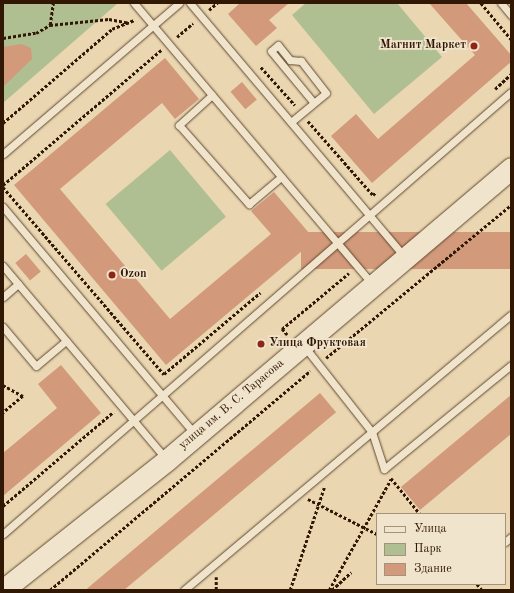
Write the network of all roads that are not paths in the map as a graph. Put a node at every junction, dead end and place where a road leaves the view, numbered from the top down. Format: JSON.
{"nodes":[{"id":1,"x":134,"y":3,"type":"edge"},
{"id":2,"x":178,"y":3,"type":"edge"},
{"id":3,"x":190,"y":3,"type":"edge"},
{"id":4,"x":501,"y":3,"type":"edge"},
{"id":5,"x":511,"y":15,"type":"edge"},
{"id":6,"x":150,"y":28,"type":"junction"},
{"id":7,"x":511,"y":92,"type":"edge"},
{"id":8,"x":212,"y":95,"type":"junction"},
{"id":9,"x":314,"y":103,"type":"junction"},
{"id":10,"x":291,"y":122,"type":"junction"},
{"id":11,"x":3,"y":154,"type":"edge"},
{"id":12,"x":511,"y":168,"type":"edge"},
{"id":13,"x":281,"y":177,"type":"junction"},
{"id":14,"x":3,"y":207,"type":"edge"},
{"id":15,"x":370,"y":216,"type":"junction"},
{"id":16,"x":335,"y":245,"type":"junction"},
{"id":17,"x":405,"y":258,"type":"junction"},
{"id":18,"x":3,"y":266,"type":"edge"},
{"id":19,"x":18,"y":284,"type":"junction"},
{"id":20,"x":373,"y":285,"type":"junction"},
{"id":21,"x":3,"y":297,"type":"edge"},
{"id":22,"x":511,"y":315,"type":"edge"},
{"id":23,"x":3,"y":327,"type":"edge"},
{"id":24,"x":66,"y":341,"type":"junction"},
{"id":25,"x":300,"y":346,"type":"junction"},
{"id":26,"x":511,"y":365,"type":"edge"},
{"id":27,"x":163,"y":397,"type":"junction"},
{"id":28,"x":135,"y":422,"type":"junction"},
{"id":29,"x":372,"y":432,"type":"junction"},
{"id":30,"x":196,"y":435,"type":"junction"},
{"id":31,"x":167,"y":460,"type":"junction"},
{"id":32,"x":3,"y":534,"type":"edge"},
{"id":33,"x":3,"y":590,"type":"edge"},
{"id":34,"x":184,"y":590,"type":"edge"}],
"edges":[{"from":1,"to":6,"type":"lane"},
{"from":2,"to":6,"type":"lane"},
{"from":3,"to":10,"type":"lane"},
{"from":4,"to":5,"type":"lane"},
{"from":6,"to":8,"type":"lane"},
{"from":6,"to":11,"type":"lane"},
{"from":7,"to":15,"type":"lane"},
{"from":8,"to":13,"type":"lane"},
{"from":8,"to":13,"type":"lane"},
{"from":9,"to":9,"type":"lane"},
{"from":9,"to":10,"type":"lane"},
{"from":10,"to":15,"type":"lane"},
{"from":12,"to":17,"type":"main road","name":"улица им. В. С. Тарасова"},
{"from":13,"to":16,"type":"lane"},
{"from":14,"to":27,"type":"lane"},
{"from":15,"to":16,"type":"lane"},
{"from":15,"to":17,"type":"lane"},
{"from":16,"to":20,"type":"lane"},
{"from":16,"to":27,"type":"lane"},
{"from":17,"to":20,"type":"main road","name":"улица им. В. С. Тарасова"},
{"from":18,"to":19,"type":"lane"},
{"from":19,"to":21,"type":"lane"},
{"from":19,"to":24,"type":"lane"},
{"from":20,"to":25,"type":"main road","name":"улица им. В. С. Тарасова"},
{"from":22,"to":29,"type":"lane"},
{"from":23,"to":24,"type":"lane"},
{"from":24,"to":28,"type":"lane"},
{"from":25,"to":29,"type":"lane"},
{"from":25,"to":30,"type":"main road","name":"улица им. В. С. Тарасова"},
{"from":26,"to":29,"type":"lane"},
{"from":27,"to":28,"type":"lane"},
{"from":27,"to":30,"type":"lane"},
{"from":28,"to":31,"type":"lane"},
{"from":28,"to":32,"type":"lane"},
{"from":29,"to":34,"type":"lane"},
{"from":30,"to":31,"type":"main road","name":"улица им. В. С. Тарасова"},
{"from":31,"to":33,"type":"main road","name":"улица им. В. С. Тарасова"}]}
